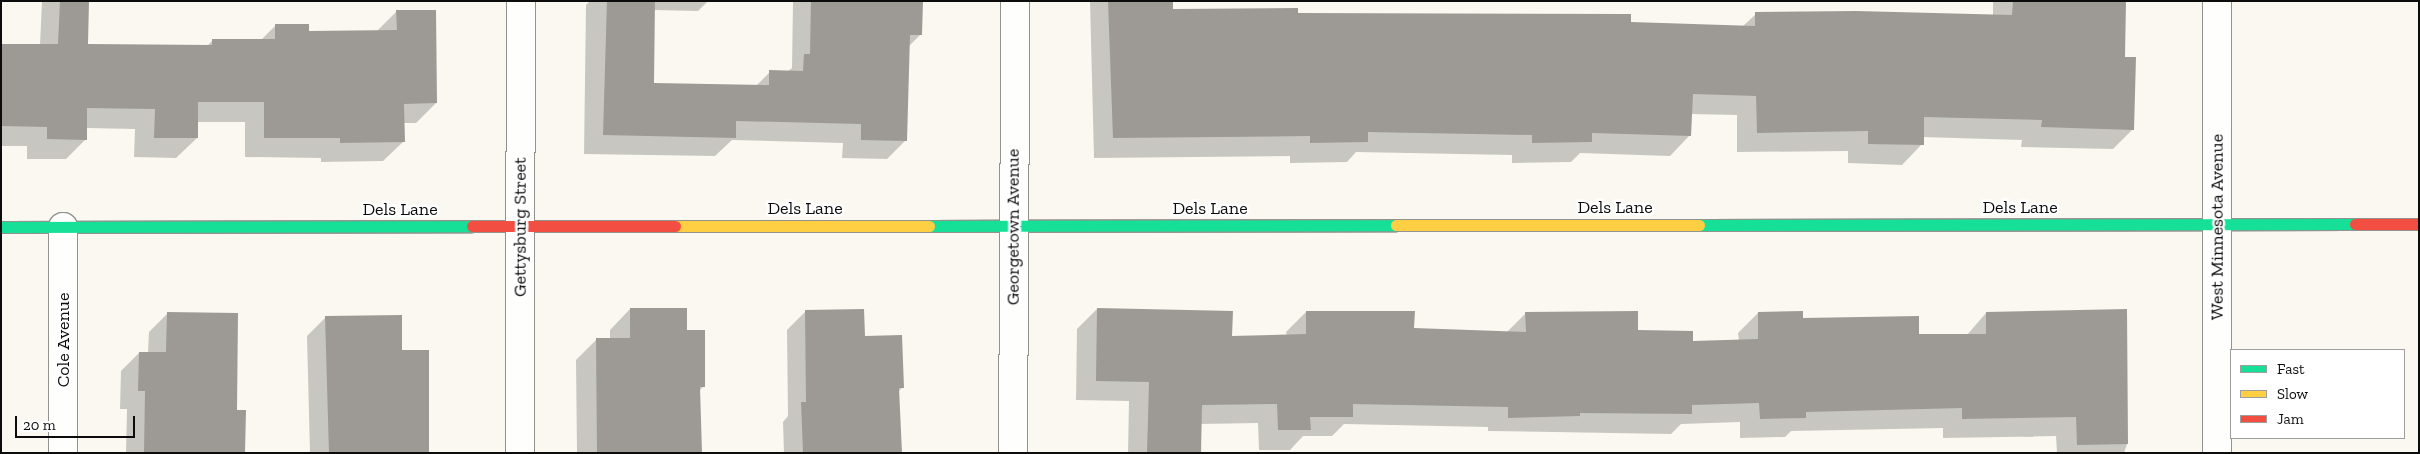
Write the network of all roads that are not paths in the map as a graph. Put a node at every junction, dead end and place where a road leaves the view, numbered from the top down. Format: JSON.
{"nodes":[{"id":1,"x":521,"y":1,"type":"edge"},
{"id":2,"x":1015,"y":1,"type":"edge"},
{"id":3,"x":2217,"y":1,"type":"edge"},
{"id":4,"x":2217,"y":224,"type":"junction"},
{"id":5,"x":2419,"y":224,"type":"edge"},
{"id":6,"x":520,"y":226,"type":"junction"},
{"id":7,"x":1013,"y":226,"type":"junction"},
{"id":8,"x":1,"y":227,"type":"edge"},
{"id":9,"x":63,"y":227,"type":"junction"},
{"id":10,"x":63,"y":453,"type":"edge"},
{"id":11,"x":520,"y":453,"type":"edge"},
{"id":12,"x":1013,"y":453,"type":"edge"},
{"id":13,"x":2217,"y":453,"type":"edge"}],
"edges":[{"from":1,"to":6,"type":"street","name":"Gettysburg Street"},
{"from":2,"to":7,"type":"street","name":"Georgetown Avenue"},
{"from":3,"to":4,"type":"street","name":"West Minnesota Avenue"},
{"from":4,"to":5,"type":"street","name":"Dels Lane"},
{"from":4,"to":7,"type":"street","name":"Dels Lane"},
{"from":4,"to":13,"type":"street","name":"West Minnesota Avenue"},
{"from":6,"to":7,"type":"street","name":"Dels Lane"},
{"from":6,"to":9,"type":"street","name":"Dels Lane"},
{"from":6,"to":11,"type":"street","name":"Gettysburg Street"},
{"from":7,"to":12,"type":"street","name":"Georgetown Avenue"},
{"from":8,"to":9,"type":"street","name":"Dels Lane"},
{"from":9,"to":10,"type":"street","name":"Cole Avenue"}]}
